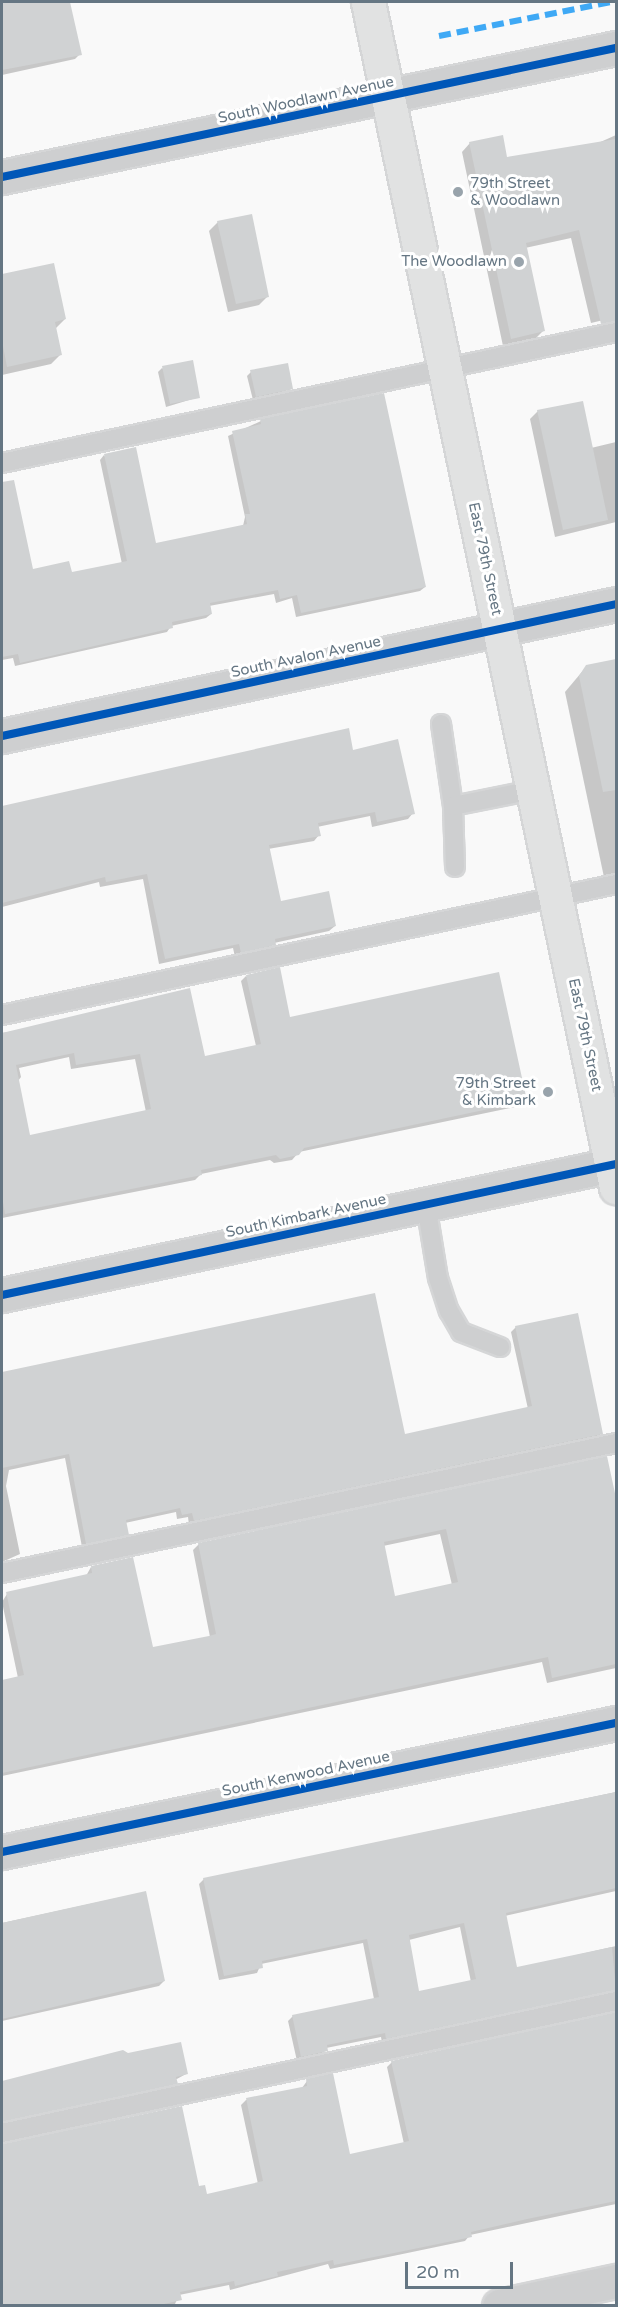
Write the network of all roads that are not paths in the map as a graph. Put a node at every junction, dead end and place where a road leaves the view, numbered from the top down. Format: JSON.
{"nodes":[{"id":1,"x":368,"y":2,"type":"edge"},
{"id":2,"x":616,"y":48,"type":"edge"},
{"id":3,"x":388,"y":97,"type":"junction"},
{"id":4,"x":2,"y":177,"type":"edge"},
{"id":5,"x":616,"y":332,"type":"edge"},
{"id":6,"x":445,"y":369,"type":"junction"},
{"id":7,"x":2,"y":463,"type":"edge"},
{"id":8,"x":616,"y":604,"type":"edge"},
{"id":9,"x":499,"y":629,"type":"junction"},
{"id":10,"x":441,"y":724,"type":"dead end"},
{"id":11,"x":2,"y":736,"type":"edge"},
{"id":12,"x":533,"y":790,"type":"junction"},
{"id":13,"x":453,"y":806,"type":"junction"},
{"id":14,"x":455,"y":867,"type":"dead end"},
{"id":15,"x":616,"y":884,"type":"edge"},
{"id":16,"x":556,"y":897,"type":"junction"},
{"id":17,"x":2,"y":1015,"type":"edge"},
{"id":18,"x":615,"y":1172,"type":"edge"},
{"id":19,"x":426,"y":1204,"type":"junction"},
{"id":20,"x":2,"y":1295,"type":"edge"},
{"id":21,"x":500,"y":1347,"type":"dead end"},
{"id":22,"x":616,"y":1443,"type":"edge"},
{"id":23,"x":2,"y":1573,"type":"edge"},
{"id":24,"x":616,"y":1723,"type":"edge"},
{"id":25,"x":2,"y":1852,"type":"edge"},
{"id":26,"x":616,"y":2001,"type":"edge"},
{"id":27,"x":2,"y":2133,"type":"edge"},
{"id":28,"x":616,"y":2281,"type":"edge"},
{"id":29,"x":500,"y":2306,"type":"edge"}],
"edges":[{"from":1,"to":3,"type":"main road","name":"East 79th Street"},
{"from":2,"to":3,"type":"street","name":"South Woodlawn Avenue"},
{"from":3,"to":4,"type":"street","name":"South Woodlawn Avenue"},
{"from":3,"to":6,"type":"main road","name":"East 79th Street"},
{"from":5,"to":6,"type":"lane"},
{"from":6,"to":7,"type":"lane"},
{"from":6,"to":9,"type":"main road","name":"East 79th Street"},
{"from":8,"to":9,"type":"street","name":"South Avalon Avenue"},
{"from":9,"to":11,"type":"street","name":"South Avalon Avenue"},
{"from":9,"to":12,"type":"main road","name":"East 79th Street"},
{"from":10,"to":13,"type":"lane"},
{"from":12,"to":13,"type":"lane"},
{"from":12,"to":16,"type":"main road","name":"East 79th Street"},
{"from":13,"to":14,"type":"lane"},
{"from":15,"to":16,"type":"lane"},
{"from":16,"to":17,"type":"lane"},
{"from":16,"to":18,"type":"main road","name":"East 79th Street"},
{"from":18,"to":19,"type":"street","name":"South Kimbark Avenue"},
{"from":19,"to":20,"type":"street","name":"South Kimbark Avenue"},
{"from":19,"to":21,"type":"lane"},
{"from":22,"to":23,"type":"lane"},
{"from":24,"to":25,"type":"street","name":"South Kenwood Avenue"},
{"from":26,"to":27,"type":"lane"},
{"from":28,"to":29,"type":"street"}]}
